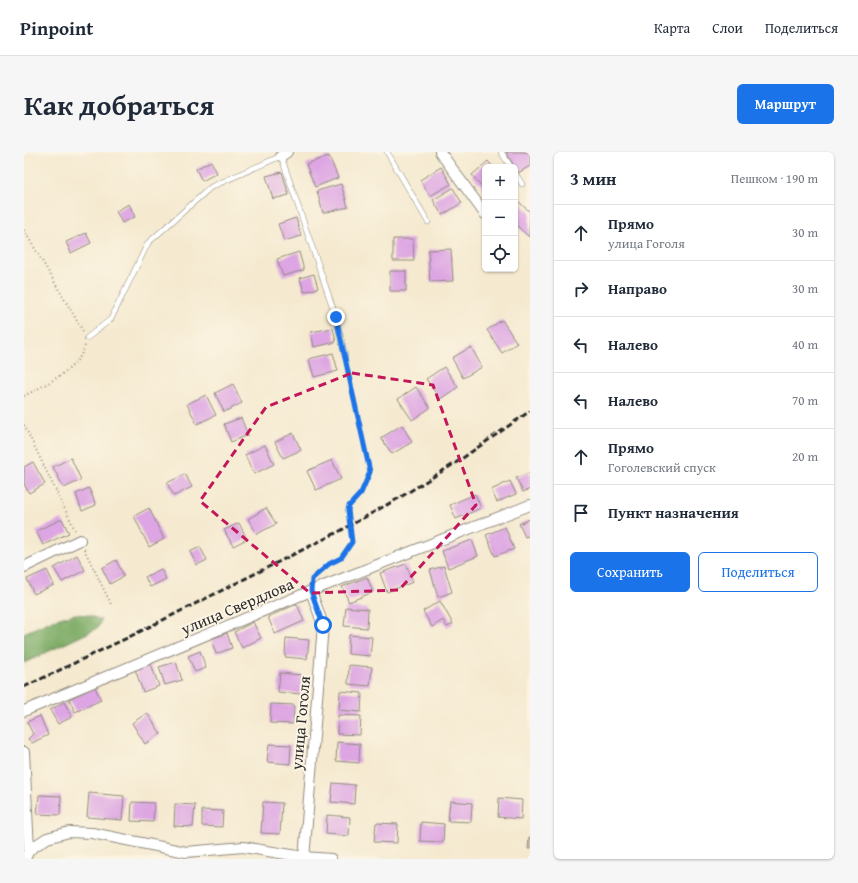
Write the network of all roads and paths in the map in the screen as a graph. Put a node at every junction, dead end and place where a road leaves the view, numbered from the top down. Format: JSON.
{"nodes":[{"id":1,"x":387,"y":152,"type":"edge"},
{"id":2,"x":440,"y":152,"type":"edge"},
{"id":3,"x":501,"y":152,"type":"edge"},
{"id":4,"x":284,"y":154,"type":"edge"},
{"id":5,"x":509,"y":164,"type":"edge"},
{"id":6,"x":518,"y":178,"type":"edge"},
{"id":7,"x":522,"y":184,"type":"dead end"},
{"id":8,"x":482,"y":210,"type":"edge"},
{"id":9,"x":428,"y":222,"type":"dead end"},
{"id":10,"x":24,"y":230,"type":"edge"},
{"id":11,"x":87,"y":338,"type":"junction"},
{"id":12,"x":345,"y":356,"type":"joint"},
{"id":13,"x":24,"y":396,"type":"edge"},
{"id":14,"x":24,"y":425,"type":"edge"},
{"id":15,"x":530,"y":505,"type":"edge"},
{"id":16,"x":80,"y":540,"type":"junction"},
{"id":17,"x":24,"y":567,"type":"edge"},
{"id":18,"x":311,"y":591,"type":"junction"},
{"id":19,"x":112,"y":606,"type":"dead end"},
{"id":20,"x":24,"y":711,"type":"edge"},
{"id":21,"x":24,"y":752,"type":"edge"},
{"id":22,"x":27,"y":854,"type":"edge"},
{"id":23,"x":304,"y":858,"type":"edge"},
{"id":24,"x":331,"y":859,"type":"edge"}],
"edges":[{"from":1,"to":9,"type":"lane"},
{"from":2,"to":8,"type":"street"},
{"from":3,"to":5,"type":"lane"},
{"from":4,"to":11,"type":"lane"},
{"from":4,"to":12,"type":"lane"},
{"from":6,"to":7,"type":"lane"},
{"from":10,"to":11,"type":"path"},
{"from":11,"to":13,"type":"path"},
{"from":12,"to":18,"type":"path"},
{"from":14,"to":16,"type":"path"},
{"from":15,"to":18,"type":"street","name":"улица Свердлова"},
{"from":16,"to":17,"type":"street"},
{"from":16,"to":19,"type":"path"},
{"from":18,"to":20,"type":"street","name":"улица Свердлова"},
{"from":18,"to":23,"type":"street","name":"улица Гоголя"},
{"from":21,"to":22,"type":"street"},
{"from":22,"to":23,"type":"street"},
{"from":23,"to":24,"type":"street"}]}
